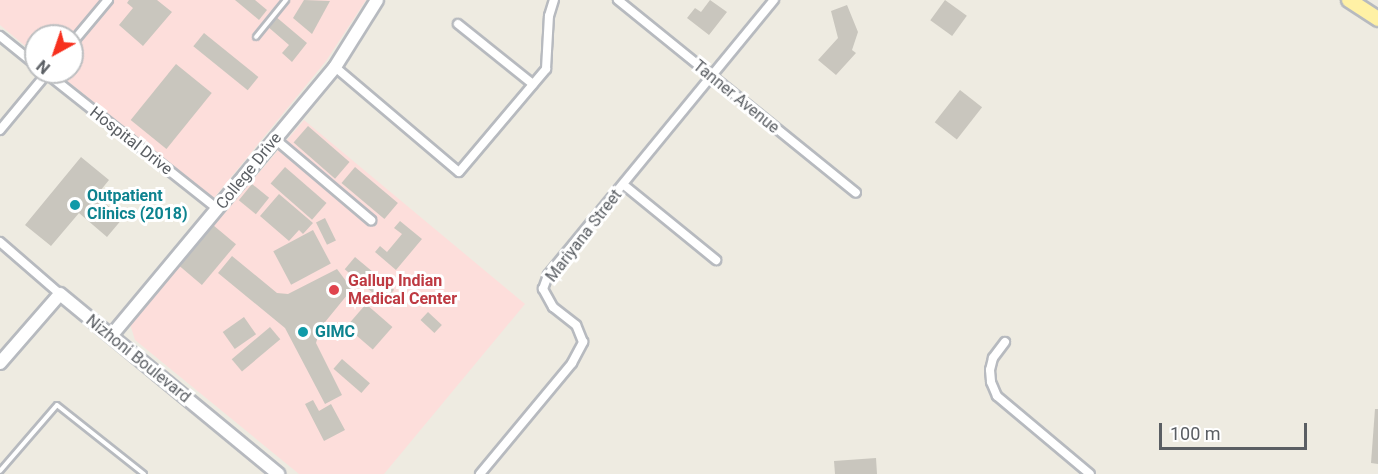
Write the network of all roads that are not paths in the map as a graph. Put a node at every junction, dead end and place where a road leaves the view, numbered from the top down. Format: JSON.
{"nodes":[{"id":1,"x":108,"y":0,"type":"edge"},
{"id":2,"x":286,"y":0,"type":"edge"},
{"id":3,"x":377,"y":0,"type":"edge"},
{"id":4,"x":554,"y":0,"type":"edge"},
{"id":5,"x":618,"y":0,"type":"edge"},
{"id":6,"x":774,"y":0,"type":"edge"},
{"id":7,"x":1358,"y":3,"type":"edge"},
{"id":8,"x":1378,"y":19,"type":"edge"},
{"id":9,"x":458,"y":24,"type":"dead end"},
{"id":10,"x":84,"y":29,"type":"edge"},
{"id":11,"x":0,"y":36,"type":"edge"},
{"id":12,"x":256,"y":37,"type":"dead end"},
{"id":13,"x":24,"y":55,"type":"edge"},
{"id":14,"x":335,"y":67,"type":"junction"},
{"id":15,"x":711,"y":77,"type":"junction"},
{"id":16,"x":36,"y":84,"type":"edge"},
{"id":17,"x":61,"y":84,"type":"edge"},
{"id":18,"x":533,"y":84,"type":"junction"},
{"id":19,"x":0,"y":130,"type":"edge"},
{"id":20,"x":275,"y":139,"type":"junction"},
{"id":21,"x":624,"y":185,"type":"junction"},
{"id":22,"x":856,"y":193,"type":"dead end"},
{"id":23,"x":218,"y":209,"type":"junction"},
{"id":24,"x":371,"y":220,"type":"dead end"},
{"id":25,"x":1,"y":246,"type":"edge"},
{"id":26,"x":716,"y":260,"type":"dead end"},
{"id":27,"x":60,"y":294,"type":"junction"},
{"id":28,"x":111,"y":336,"type":"junction"},
{"id":29,"x":1005,"y":342,"type":"dead end"},
{"id":30,"x":0,"y":363,"type":"edge"},
{"id":31,"x":0,"y":471,"type":"edge"},
{"id":32,"x":144,"y":474,"type":"edge"},
{"id":33,"x":279,"y":474,"type":"edge"},
{"id":34,"x":480,"y":474,"type":"edge"},
{"id":35,"x":1090,"y":474,"type":"edge"}],
"edges":[{"from":1,"to":10,"type":"street"},
{"from":2,"to":12,"type":"lane"},
{"from":3,"to":14,"type":"main road","name":"College Drive"},
{"from":4,"to":18,"type":"street"},
{"from":5,"to":15,"type":"street","name":"Tanner Avenue"},
{"from":6,"to":15,"type":"street","name":"Mariyana Street"},
{"from":7,"to":8,"type":"main road"},
{"from":9,"to":18,"type":"street"},
{"from":11,"to":13,"type":"street"},
{"from":14,"to":18,"type":"street"},
{"from":14,"to":20,"type":"main road","name":"College Drive"},
{"from":15,"to":21,"type":"street","name":"Mariyana Street"},
{"from":15,"to":22,"type":"street","name":"Tanner Avenue"},
{"from":16,"to":19,"type":"street"},
{"from":17,"to":23,"type":"street","name":"Hospital Drive"},
{"from":20,"to":23,"type":"main road","name":"College Drive"},
{"from":20,"to":24,"type":"street"},
{"from":21,"to":26,"type":"street"},
{"from":21,"to":34,"type":"street","name":"Mariyana Street"},
{"from":23,"to":28,"type":"main road","name":"College Drive"},
{"from":25,"to":27,"type":"street","name":"Nizhoni Boulevard"},
{"from":27,"to":28,"type":"main road","name":"Nizhoni Boulevard"},
{"from":27,"to":30,"type":"main road"},
{"from":28,"to":33,"type":"main road","name":"Nizhoni Boulevard"},
{"from":29,"to":35,"type":"street"},
{"from":31,"to":32,"type":"lane"}]}
